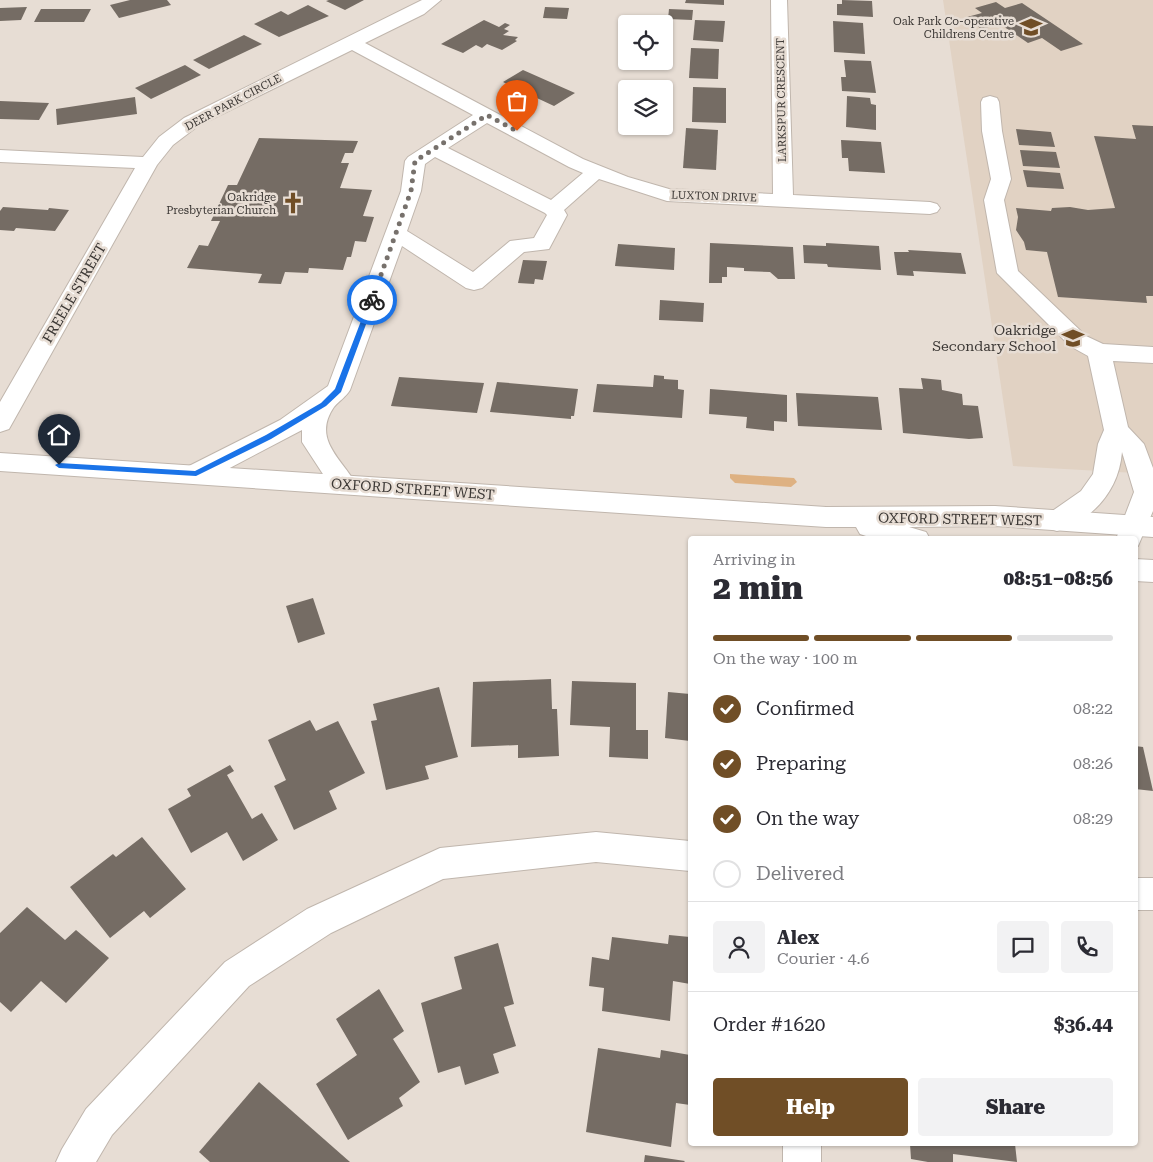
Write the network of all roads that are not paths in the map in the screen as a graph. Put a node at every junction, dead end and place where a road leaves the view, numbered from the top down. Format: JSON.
{"nodes":[{"id":1,"x":433,"y":0,"type":"edge"},
{"id":2,"x":779,"y":0,"type":"edge"},
{"id":3,"x":352,"y":43,"type":"junction"},
{"id":4,"x":990,"y":102,"type":"dead end"},
{"id":5,"x":487,"y":115,"type":"junction"},
{"id":6,"x":434,"y":149,"type":"junction"},
{"id":7,"x":0,"y":156,"type":"edge"},
{"id":8,"x":148,"y":164,"type":"junction"},
{"id":9,"x":597,"y":171,"type":"junction"},
{"id":10,"x":783,"y":199,"type":"junction"},
{"id":11,"x":930,"y":208,"type":"dead end"},
{"id":12,"x":553,"y":209,"type":"junction"},
{"id":13,"x":396,"y":233,"type":"junction"},
{"id":14,"x":1099,"y":352,"type":"junction"},
{"id":15,"x":1153,"y":354,"type":"edge"},
{"id":16,"x":323,"y":405,"type":"junction"},
{"id":17,"x":0,"y":423,"type":"edge"},
{"id":18,"x":1116,"y":430,"type":"junction"},
{"id":19,"x":0,"y":462,"type":"edge"},
{"id":20,"x":196,"y":474,"type":"junction"},
{"id":21,"x":344,"y":484,"type":"junction"},
{"id":22,"x":826,"y":517,"type":"junction"},
{"id":23,"x":1057,"y":521,"type":"junction"},
{"id":24,"x":1139,"y":531,"type":"edge"},
{"id":25,"x":904,"y":536,"type":"edge"},
{"id":26,"x":1138,"y":570,"type":"edge"},
{"id":27,"x":1153,"y":571,"type":"edge"},
{"id":28,"x":688,"y":856,"type":"edge"},
{"id":29,"x":1138,"y":894,"type":"edge"},
{"id":30,"x":1153,"y":894,"type":"edge"},
{"id":31,"x":802,"y":1146,"type":"edge"},
{"id":32,"x":75,"y":1162,"type":"edge"},
{"id":33,"x":802,"y":1162,"type":"edge"}],
"edges":[{"from":1,"to":3,"type":"street","name":"DEER PARK CIRCLE"},
{"from":2,"to":10,"type":"street","name":"LARKSPUR CRESCENT"},
{"from":3,"to":5,"type":"street","name":"LUXTON DRIVE"},
{"from":3,"to":8,"type":"street","name":"DEER PARK CIRCLE"},
{"from":4,"to":14,"type":"street"},
{"from":5,"to":6,"type":"street"},
{"from":5,"to":9,"type":"street","name":"LUXTON DRIVE"},
{"from":6,"to":12,"type":"street"},
{"from":6,"to":13,"type":"street"},
{"from":7,"to":8,"type":"street"},
{"from":8,"to":17,"type":"street","name":"FREELE STREET"},
{"from":9,"to":10,"type":"street","name":"LUXTON DRIVE"},
{"from":9,"to":12,"type":"street"},
{"from":10,"to":11,"type":"street","name":"LUXTON DRIVE"},
{"from":12,"to":13,"type":"street"},
{"from":13,"to":16,"type":"street"},
{"from":14,"to":15,"type":"street"},
{"from":14,"to":18,"type":"street"},
{"from":16,"to":20,"type":"street"},
{"from":16,"to":21,"type":"street"},
{"from":18,"to":23,"type":"street"},
{"from":18,"to":24,"type":"street"},
{"from":19,"to":20,"type":"street","name":"OXFORD STREET WEST"},
{"from":20,"to":21,"type":"street","name":"OXFORD STREET WEST"},
{"from":21,"to":22,"type":"street","name":"OXFORD STREET WEST"},
{"from":22,"to":23,"type":"street","name":"OXFORD STREET WEST"},
{"from":22,"to":25,"type":"street","name":"OXFORD STREET WEST"},
{"from":23,"to":24,"type":"street","name":"OXFORD STREET WEST"},
{"from":26,"to":27,"type":"street"},
{"from":28,"to":32,"type":"street"},
{"from":29,"to":30,"type":"street"},
{"from":31,"to":33,"type":"street"}]}
